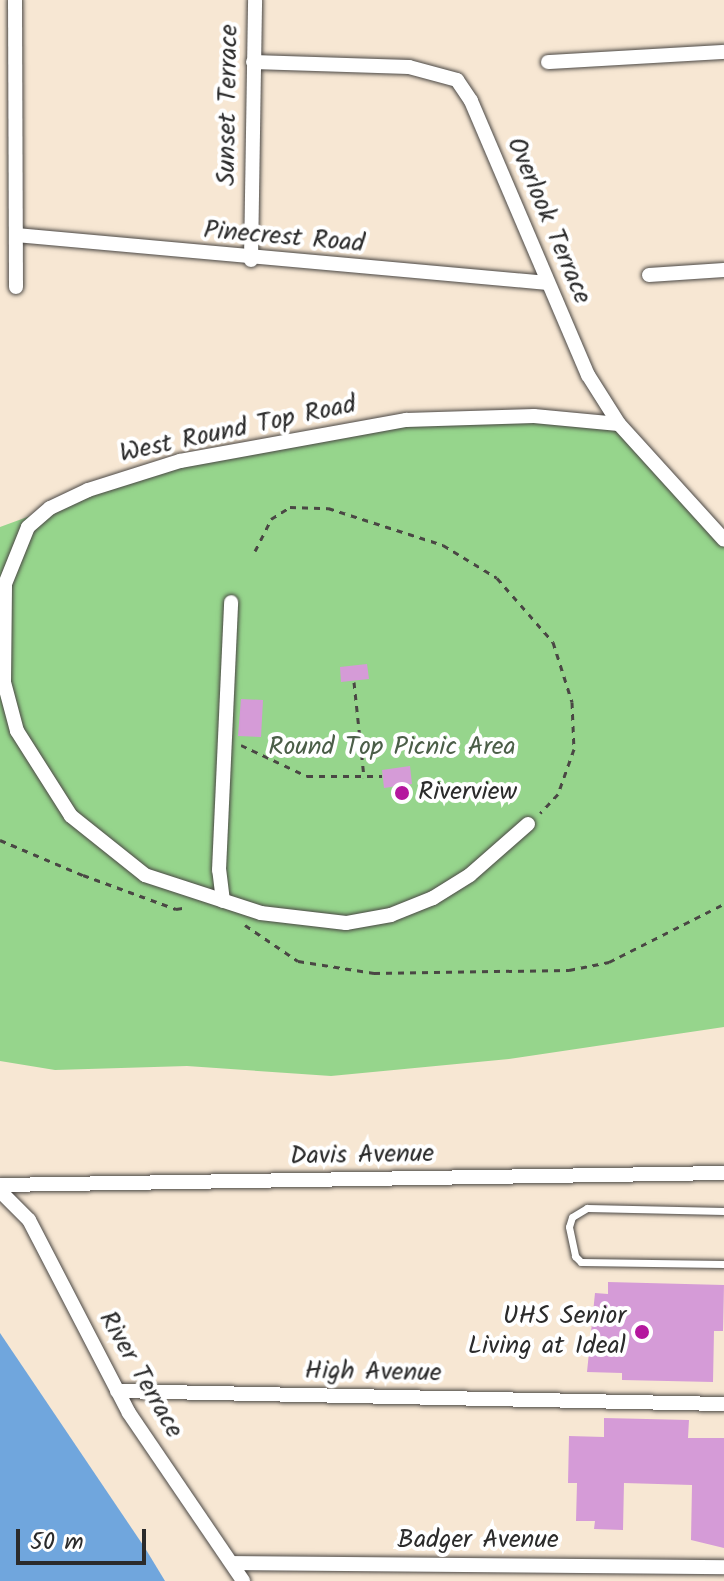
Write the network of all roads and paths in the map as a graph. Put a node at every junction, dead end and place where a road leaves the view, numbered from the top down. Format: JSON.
{"nodes":[{"id":1,"x":15,"y":0,"type":"edge"},
{"id":2,"x":255,"y":0,"type":"edge"},
{"id":3,"x":724,"y":52,"type":"edge"},
{"id":4,"x":253,"y":62,"type":"junction"},
{"id":5,"x":548,"y":62,"type":"dead end"},
{"id":6,"x":16,"y":235,"type":"junction"},
{"id":7,"x":251,"y":260,"type":"junction"},
{"id":8,"x":724,"y":270,"type":"edge"},
{"id":9,"x":649,"y":275,"type":"dead end"},
{"id":10,"x":548,"y":283,"type":"junction"},
{"id":11,"x":16,"y":287,"type":"dead end"},
{"id":12,"x":619,"y":424,"type":"junction"},
{"id":13,"x":724,"y":540,"type":"edge"},
{"id":14,"x":255,"y":551,"type":"dead end"},
{"id":15,"x":231,"y":602,"type":"dead end"},
{"id":16,"x":354,"y":682,"type":"dead end"},
{"id":17,"x":227,"y":737,"type":"junction"},
{"id":18,"x":382,"y":776,"type":"dead end"},
{"id":19,"x":365,"y":778,"type":"junction"},
{"id":20,"x":528,"y":824,"type":"joint"},
{"id":21,"x":0,"y":840,"type":"edge"},
{"id":22,"x":223,"y":901,"type":"junction"},
{"id":23,"x":724,"y":904,"type":"edge"},
{"id":24,"x":192,"y":906,"type":"dead end"},
{"id":25,"x":239,"y":906,"type":"junction"},
{"id":26,"x":724,"y":1173,"type":"edge"},
{"id":27,"x":0,"y":1188,"type":"edge"},
{"id":28,"x":724,"y":1211,"type":"edge"},
{"id":29,"x":724,"y":1264,"type":"edge"},
{"id":30,"x":117,"y":1391,"type":"junction"},
{"id":31,"x":724,"y":1404,"type":"edge"},
{"id":32,"x":232,"y":1563,"type":"junction"},
{"id":33,"x":529,"y":1565,"type":"junction"},
{"id":34,"x":724,"y":1567,"type":"edge"},
{"id":35,"x":243,"y":1581,"type":"edge"},
{"id":36,"x":528,"y":1581,"type":"edge"}],
"edges":[{"from":1,"to":6,"type":"street"},
{"from":2,"to":4,"type":"street","name":"Sunset Terrace"},
{"from":3,"to":5,"type":"street"},
{"from":4,"to":7,"type":"street","name":"Sunset Terrace"},
{"from":4,"to":10,"type":"street","name":"Overlook Terrace"},
{"from":6,"to":7,"type":"street","name":"Pinecrest Road"},
{"from":6,"to":11,"type":"street"},
{"from":7,"to":10,"type":"street","name":"Pinecrest Road"},
{"from":8,"to":9,"type":"street"},
{"from":10,"to":12,"type":"street","name":"Overlook Terrace"},
{"from":12,"to":13,"type":"street","name":"Overlook Terrace"},
{"from":12,"to":22,"type":"street","name":"West Round Top Road"},
{"from":14,"to":20,"type":"path"},
{"from":15,"to":17,"type":"street"},
{"from":16,"to":19,"type":"path"},
{"from":17,"to":19,"type":"path"},
{"from":17,"to":22,"type":"street"},
{"from":18,"to":19,"type":"path"},
{"from":20,"to":25,"type":"street","name":"West Round Top Road"},
{"from":21,"to":24,"type":"path"},
{"from":22,"to":25,"type":"street","name":"West Round Top Road"},
{"from":23,"to":25,"type":"path"},
{"from":26,"to":27,"type":"street","name":"Davis Avenue"},
{"from":27,"to":30,"type":"street","name":"River Terrace"},
{"from":28,"to":29,"type":"lane"},
{"from":30,"to":31,"type":"street","name":"High Avenue"},
{"from":30,"to":32,"type":"street","name":"River Terrace"},
{"from":32,"to":33,"type":"street","name":"Badger Avenue"},
{"from":32,"to":35,"type":"street","name":"River Terrace"},
{"from":33,"to":34,"type":"street","name":"Badger Avenue"},
{"from":33,"to":36,"type":"street"}]}
